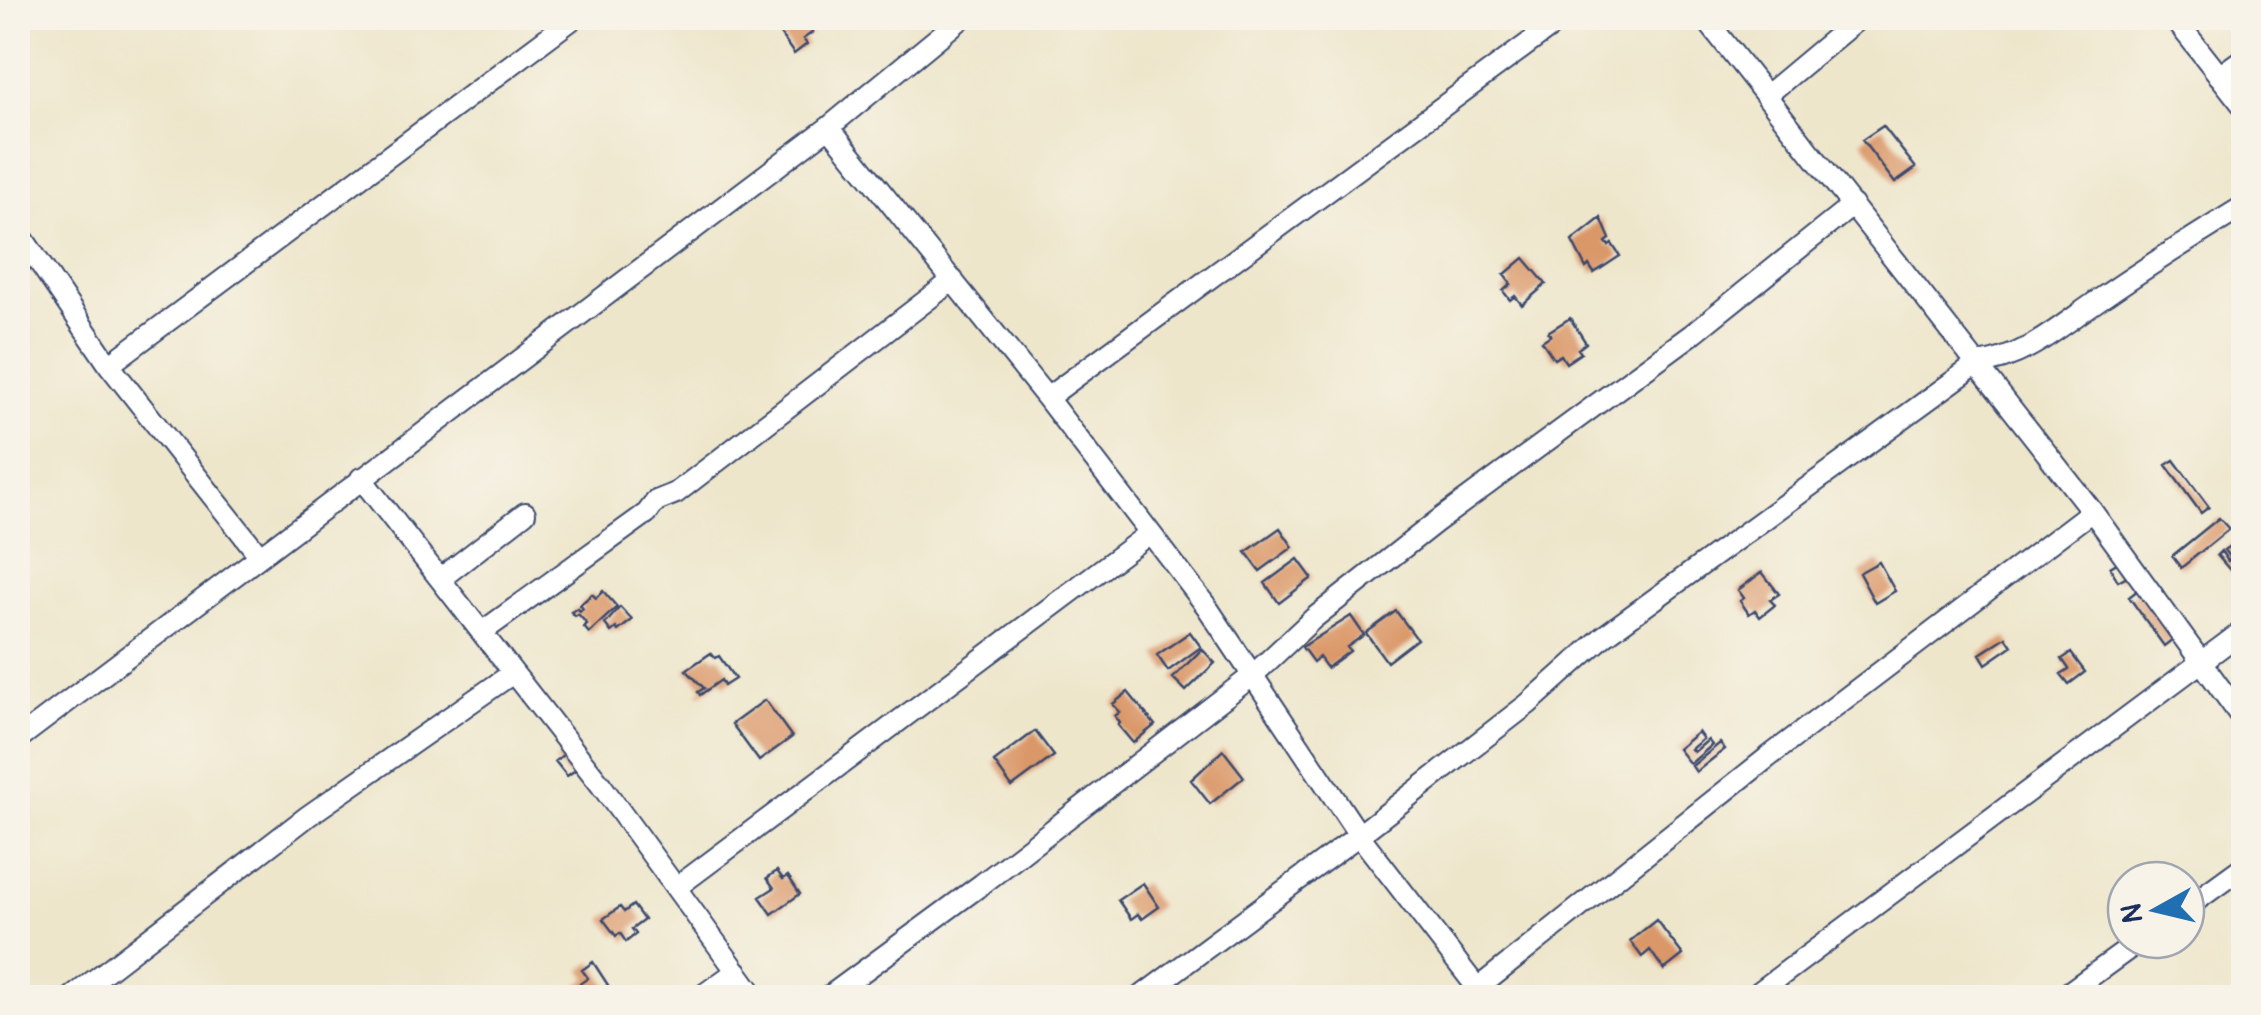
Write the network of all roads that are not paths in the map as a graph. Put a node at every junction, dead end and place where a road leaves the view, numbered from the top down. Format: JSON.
{"nodes":[{"id":1,"x":574,"y":18,"type":"edge"},
{"id":2,"x":962,"y":18,"type":"edge"},
{"id":3,"x":1563,"y":18,"type":"edge"},
{"id":4,"x":1705,"y":18,"type":"edge"},
{"id":5,"x":1859,"y":18,"type":"edge"},
{"id":6,"x":2174,"y":18,"type":"edge"},
{"id":7,"x":2244,"y":58,"type":"edge"},
{"id":8,"x":2219,"y":76,"type":"junction"},
{"id":9,"x":1768,"y":94,"type":"junction"},
{"id":10,"x":2244,"y":108,"type":"edge"},
{"id":11,"x":829,"y":127,"type":"junction"},
{"id":12,"x":1853,"y":205,"type":"junction"},
{"id":13,"x":2244,"y":206,"type":"edge"},
{"id":14,"x":18,"y":231,"type":"edge"},
{"id":15,"x":952,"y":280,"type":"junction"},
{"id":16,"x":1977,"y":364,"type":"junction"},
{"id":17,"x":109,"y":365,"type":"junction"},
{"id":18,"x":1047,"y":398,"type":"junction"},
{"id":19,"x":361,"y":478,"type":"junction"},
{"id":20,"x":2092,"y":511,"type":"junction"},
{"id":21,"x":525,"y":513,"type":"dead end"},
{"id":22,"x":1150,"y":533,"type":"junction"},
{"id":23,"x":259,"y":555,"type":"junction"},
{"id":24,"x":440,"y":579,"type":"junction"},
{"id":25,"x":2244,"y":630,"type":"edge"},
{"id":26,"x":482,"y":632,"type":"junction"},
{"id":27,"x":2200,"y":663,"type":"junction"},
{"id":28,"x":513,"y":673,"type":"junction"},
{"id":29,"x":1252,"y":676,"type":"junction"},
{"id":30,"x":2244,"y":721,"type":"edge"},
{"id":31,"x":18,"y":739,"type":"edge"},
{"id":32,"x":1359,"y":836,"type":"junction"},
{"id":33,"x":2244,"y":866,"type":"edge"},
{"id":34,"x":677,"y":887,"type":"junction"},
{"id":35,"x":2206,"y":894,"type":"edge"},
{"id":36,"x":2113,"y":960,"type":"edge"},
{"id":37,"x":736,"y":970,"type":"junction"},
{"id":38,"x":1481,"y":993,"type":"edge"},
{"id":39,"x":70,"y":998,"type":"edge"},
{"id":40,"x":699,"y":998,"type":"edge"},
{"id":41,"x":756,"y":998,"type":"edge"},
{"id":42,"x":827,"y":998,"type":"edge"},
{"id":43,"x":1138,"y":998,"type":"edge"},
{"id":44,"x":1751,"y":998,"type":"edge"},
{"id":45,"x":2061,"y":998,"type":"edge"}],
"edges":[{"from":1,"to":17,"type":"street"},
{"from":2,"to":11,"type":"street"},
{"from":3,"to":18,"type":"street"},
{"from":4,"to":9,"type":"street"},
{"from":5,"to":9,"type":"street"},
{"from":6,"to":8,"type":"street"},
{"from":7,"to":8,"type":"street"},
{"from":8,"to":10,"type":"street"},
{"from":9,"to":12,"type":"street"},
{"from":11,"to":15,"type":"street"},
{"from":11,"to":19,"type":"street"},
{"from":12,"to":16,"type":"street"},
{"from":12,"to":29,"type":"street"},
{"from":13,"to":16,"type":"street"},
{"from":14,"to":17,"type":"street"},
{"from":15,"to":18,"type":"street"},
{"from":15,"to":26,"type":"street"},
{"from":16,"to":20,"type":"street"},
{"from":16,"to":32,"type":"street"},
{"from":17,"to":23,"type":"street"},
{"from":18,"to":22,"type":"street"},
{"from":19,"to":23,"type":"street"},
{"from":19,"to":24,"type":"street"},
{"from":20,"to":27,"type":"street"},
{"from":20,"to":38,"type":"street"},
{"from":21,"to":24,"type":"street"},
{"from":22,"to":29,"type":"street"},
{"from":22,"to":34,"type":"street"},
{"from":23,"to":31,"type":"street"},
{"from":24,"to":26,"type":"street"},
{"from":25,"to":27,"type":"street"},
{"from":26,"to":28,"type":"street"},
{"from":27,"to":30,"type":"street"},
{"from":27,"to":44,"type":"street"},
{"from":28,"to":34,"type":"street"},
{"from":28,"to":39,"type":"street"},
{"from":29,"to":32,"type":"street"},
{"from":29,"to":42,"type":"street"},
{"from":32,"to":38,"type":"street"},
{"from":32,"to":43,"type":"street"},
{"from":33,"to":35,"type":"street"},
{"from":34,"to":37,"type":"street"},
{"from":36,"to":45,"type":"street"},
{"from":37,"to":40,"type":"street"},
{"from":37,"to":41,"type":"street"}]}
